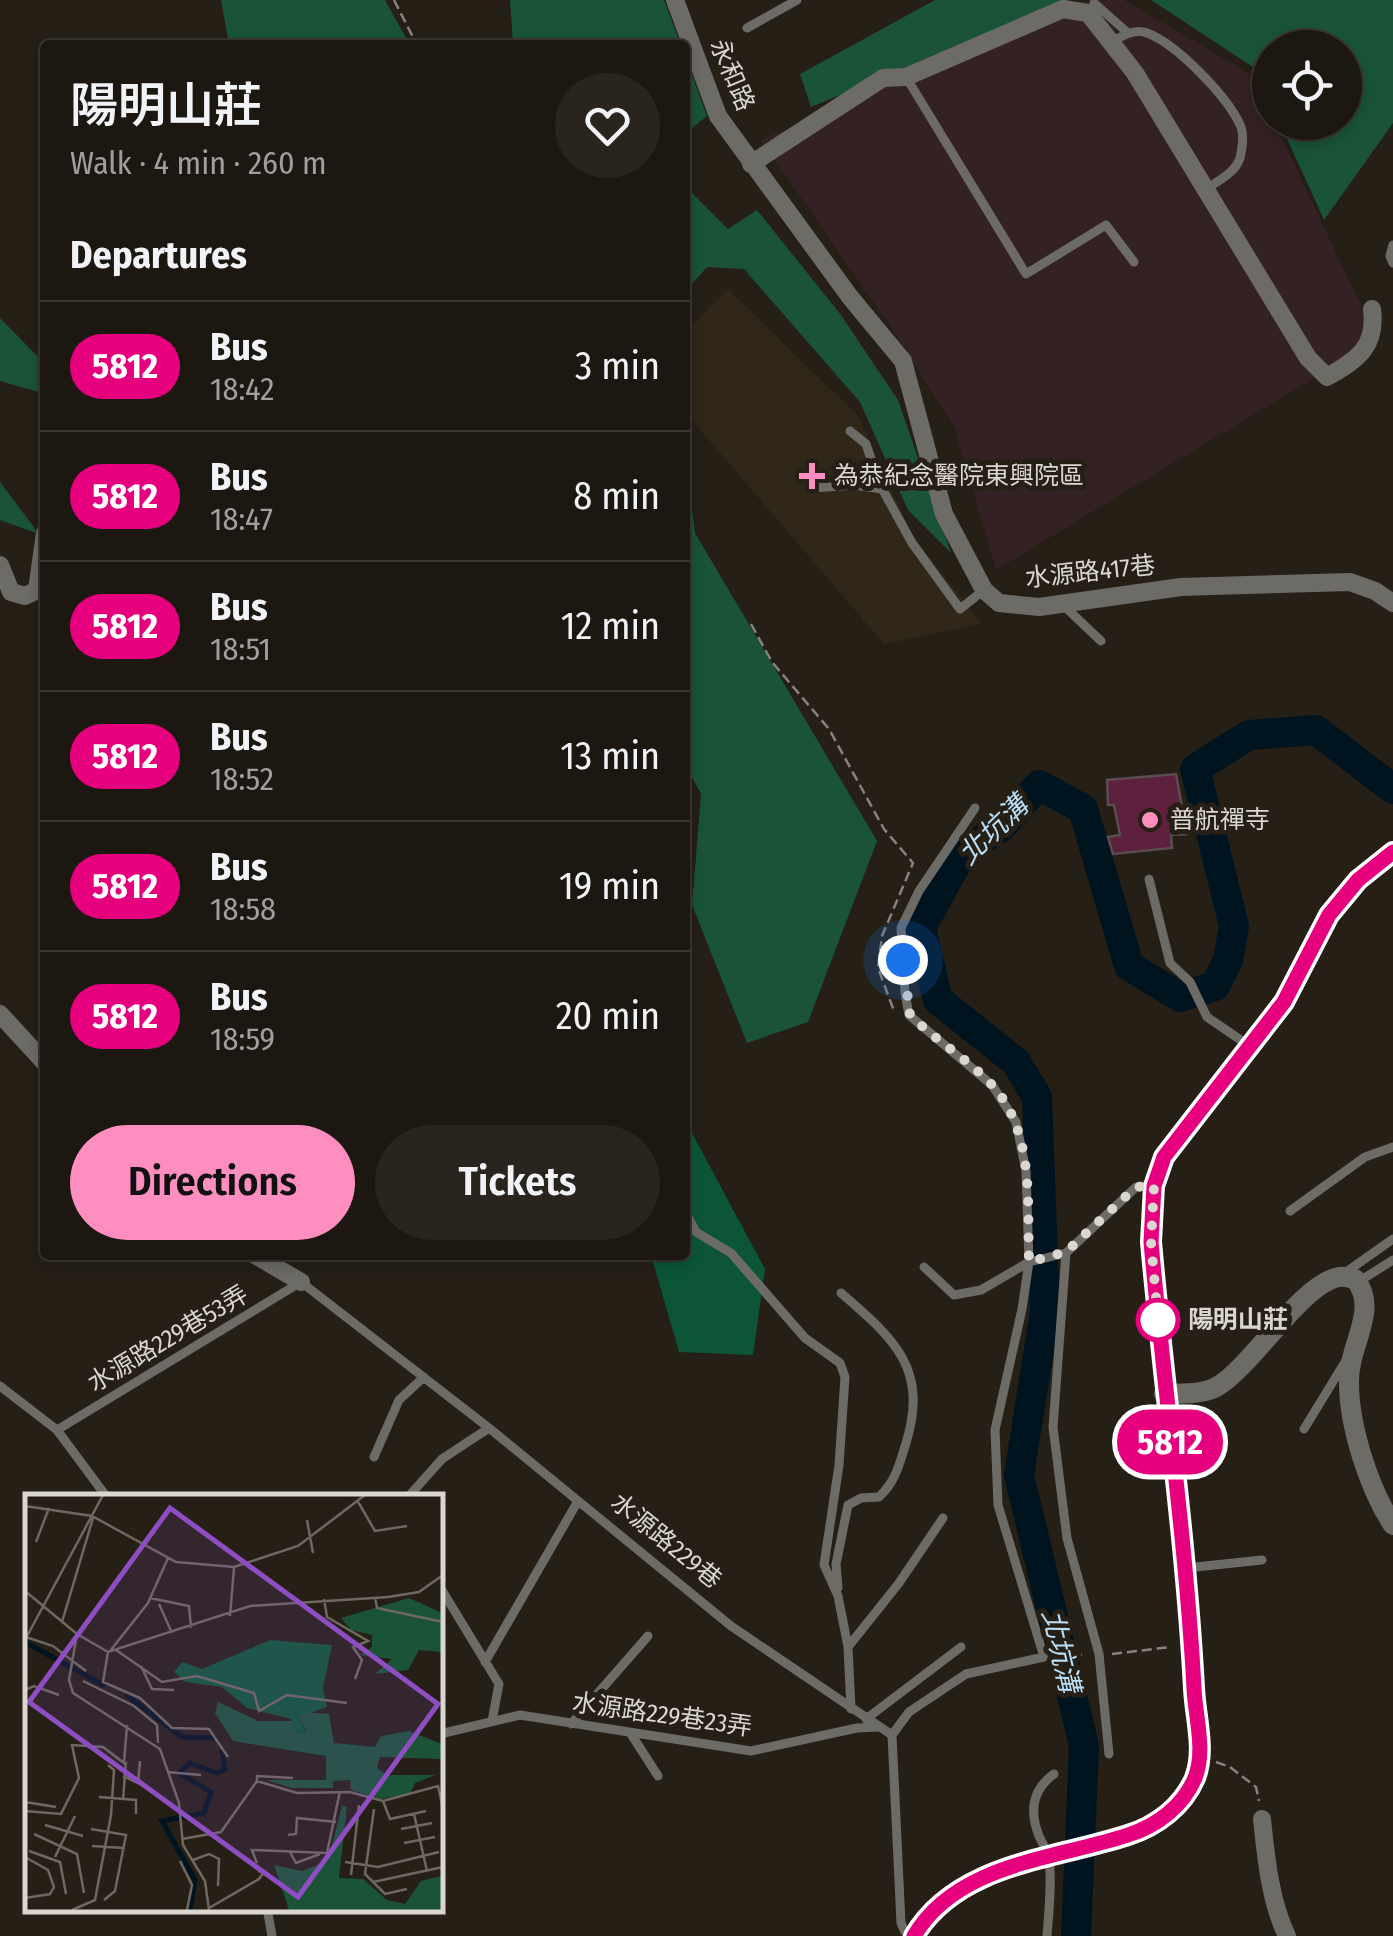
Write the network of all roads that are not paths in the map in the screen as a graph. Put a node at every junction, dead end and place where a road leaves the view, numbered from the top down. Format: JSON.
{"nodes":[{"id":1,"x":676,"y":0,"type":"edge"},
{"id":2,"x":797,"y":0,"type":"edge"},
{"id":3,"x":1094,"y":3,"type":"dead end"},
{"id":4,"x":746,"y":28,"type":"dead end"},
{"id":5,"x":1128,"y":33,"type":"junction"},
{"id":6,"x":1111,"y":42,"type":"junction"},
{"id":7,"x":906,"y":77,"type":"junction"},
{"id":8,"x":752,"y":164,"type":"junction"},
{"id":9,"x":1206,"y":189,"type":"junction"},
{"id":10,"x":1393,"y":245,"type":"edge"},
{"id":11,"x":1134,"y":262,"type":"dead end"},
{"id":12,"x":1393,"y":262,"type":"edge"},
{"id":13,"x":1372,"y":310,"type":"dead end"},
{"id":14,"x":850,"y":431,"type":"dead end"},
{"id":15,"x":813,"y":488,"type":"dead end"},
{"id":16,"x":882,"y":488,"type":"junction"},
{"id":17,"x":0,"y":565,"type":"edge"},
{"id":18,"x":40,"y":574,"type":"edge"},
{"id":19,"x":984,"y":590,"type":"junction"},
{"id":20,"x":1393,"y":603,"type":"edge"},
{"id":21,"x":1064,"y":605,"type":"junction"},
{"id":22,"x":1101,"y":641,"type":"dead end"},
{"id":23,"x":975,"y":808,"type":"dead end"},
{"id":24,"x":1393,"y":852,"type":"edge"},
{"id":25,"x":1149,"y":879,"type":"dead end"},
{"id":26,"x":0,"y":1014,"type":"edge"},
{"id":27,"x":1251,"y":1046,"type":"junction"},
{"id":28,"x":40,"y":1058,"type":"edge"},
{"id":29,"x":1393,"y":1147,"type":"edge"},
{"id":30,"x":1154,"y":1186,"type":"junction"},
{"id":31,"x":1290,"y":1211,"type":"dead end"},
{"id":32,"x":690,"y":1221,"type":"edge"},
{"id":33,"x":1393,"y":1239,"type":"edge"},
{"id":34,"x":1066,"y":1252,"type":"junction"},
{"id":35,"x":264,"y":1260,"type":"edge"},
{"id":36,"x":1393,"y":1260,"type":"edge"},
{"id":37,"x":1029,"y":1262,"type":"junction"},
{"id":38,"x":924,"y":1267,"type":"dead end"},
{"id":39,"x":1349,"y":1280,"type":"junction"},
{"id":40,"x":301,"y":1282,"type":"junction"},
{"id":41,"x":841,"y":1293,"type":"dead end"},
{"id":42,"x":1352,"y":1352,"type":"junction"},
{"id":43,"x":424,"y":1377,"type":"junction"},
{"id":44,"x":0,"y":1386,"type":"edge"},
{"id":45,"x":1164,"y":1394,"type":"junction"},
{"id":46,"x":489,"y":1428,"type":"junction"},
{"id":47,"x":1304,"y":1428,"type":"dead end"},
{"id":48,"x":57,"y":1430,"type":"junction"},
{"id":49,"x":374,"y":1457,"type":"dead end"},
{"id":50,"x":105,"y":1494,"type":"edge"},
{"id":51,"x":411,"y":1494,"type":"edge"},
{"id":52,"x":578,"y":1501,"type":"junction"},
{"id":53,"x":943,"y":1518,"type":"dead end"},
{"id":54,"x":1393,"y":1525,"type":"edge"},
{"id":55,"x":1262,"y":1560,"type":"dead end"},
{"id":56,"x":1184,"y":1568,"type":"junction"},
{"id":57,"x":442,"y":1590,"type":"edge"},
{"id":58,"x":838,"y":1596,"type":"junction"},
{"id":59,"x":648,"y":1636,"type":"dead end"},
{"id":60,"x":962,"y":1646,"type":"dead end"},
{"id":61,"x":848,"y":1647,"type":"junction"},
{"id":62,"x":486,"y":1662,"type":"junction"},
{"id":63,"x":852,"y":1710,"type":"junction"},
{"id":64,"x":866,"y":1719,"type":"junction"},
{"id":65,"x":492,"y":1720,"type":"junction"},
{"id":66,"x":571,"y":1724,"type":"junction"},
{"id":67,"x":878,"y":1727,"type":"junction"},
{"id":68,"x":442,"y":1733,"type":"edge"},
{"id":69,"x":631,"y":1734,"type":"junction"},
{"id":70,"x":892,"y":1735,"type":"junction"},
{"id":71,"x":1109,"y":1754,"type":"dead end"},
{"id":72,"x":1054,"y":1774,"type":"dead end"},
{"id":73,"x":658,"y":1776,"type":"dead end"},
{"id":74,"x":1262,"y":1819,"type":"road end"},
{"id":75,"x":1048,"y":1854,"type":"junction"},
{"id":76,"x":267,"y":1911,"type":"edge"},
{"id":77,"x":1280,"y":1934,"type":"edge"},
{"id":78,"x":272,"y":1936,"type":"edge"},
{"id":79,"x":910,"y":1936,"type":"edge"},
{"id":80,"x":1047,"y":1936,"type":"edge"}],
"edges":[{"from":1,"to":8,"type":"street","name":"永和路"},
{"from":2,"to":4,"type":"lane"},
{"from":3,"to":5,"type":"lane"},
{"from":5,"to":6,"type":"lane"},
{"from":5,"to":9,"type":"lane"},
{"from":6,"to":7,"type":"street"},
{"from":6,"to":9,"type":"street"},
{"from":7,"to":8,"type":"street"},
{"from":7,"to":11,"type":"lane"},
{"from":8,"to":19,"type":"street"},
{"from":9,"to":13,"type":"street"},
{"from":10,"to":12,"type":"lane"},
{"from":14,"to":16,"type":"lane"},
{"from":15,"to":16,"type":"lane"},
{"from":16,"to":19,"type":"lane"},
{"from":17,"to":18,"type":"street"},
{"from":19,"to":21,"type":"street","name":"水源路417巷"},
{"from":20,"to":21,"type":"street","name":"水源路417巷"},
{"from":21,"to":22,"type":"lane"},
{"from":23,"to":37,"type":"lane"},
{"from":24,"to":27,"type":"street"},
{"from":25,"to":27,"type":"lane"},
{"from":26,"to":28,"type":"street"},
{"from":27,"to":30,"type":"street"},
{"from":29,"to":31,"type":"lane"},
{"from":30,"to":34,"type":"lane"},
{"from":30,"to":45,"type":"street"},
{"from":32,"to":58,"type":"lane"},
{"from":33,"to":39,"type":"lane"},
{"from":34,"to":37,"type":"lane"},
{"from":34,"to":71,"type":"lane"},
{"from":35,"to":40,"type":"street","name":"水源路229巷"},
{"from":36,"to":39,"type":"lane"},
{"from":37,"to":38,"type":"lane"},
{"from":37,"to":70,"type":"lane"},
{"from":39,"to":42,"type":"street"},
{"from":39,"to":45,"type":"street"},
{"from":40,"to":43,"type":"lane","name":"水源路229巷"},
{"from":40,"to":48,"type":"lane","name":"水源路229巷53弄"},
{"from":41,"to":58,"type":"lane"},
{"from":42,"to":47,"type":"lane"},
{"from":42,"to":54,"type":"street"},
{"from":43,"to":46,"type":"lane","name":"水源路229巷"},
{"from":43,"to":49,"type":"lane"},
{"from":44,"to":48,"type":"lane"},
{"from":45,"to":56,"type":"street"},
{"from":46,"to":51,"type":"lane"},
{"from":46,"to":52,"type":"lane","name":"水源路229巷"},
{"from":48,"to":50,"type":"lane"},
{"from":52,"to":62,"type":"lane"},
{"from":52,"to":63,"type":"lane","name":"水源路229巷"},
{"from":53,"to":61,"type":"lane"},
{"from":55,"to":56,"type":"lane"},
{"from":56,"to":75,"type":"street"},
{"from":57,"to":62,"type":"lane"},
{"from":58,"to":61,"type":"lane"},
{"from":59,"to":66,"type":"lane"},
{"from":60,"to":64,"type":"lane"},
{"from":61,"to":63,"type":"lane"},
{"from":62,"to":65,"type":"lane"},
{"from":63,"to":64,"type":"lane","name":"水源路229巷"},
{"from":64,"to":67,"type":"lane","name":"水源路229巷"},
{"from":65,"to":66,"type":"lane","name":"水源路229巷23弄"},
{"from":65,"to":68,"type":"lane","name":"水源路229巷23弄"},
{"from":66,"to":69,"type":"lane","name":"水源路229巷23弄"},
{"from":67,"to":69,"type":"lane","name":"水源路229巷23弄"},
{"from":67,"to":70,"type":"lane","name":"水源路229巷"},
{"from":69,"to":73,"type":"lane"},
{"from":70,"to":79,"type":"lane"},
{"from":72,"to":75,"type":"lane"},
{"from":74,"to":77,"type":"street"},
{"from":75,"to":79,"type":"street"},
{"from":75,"to":80,"type":"lane"},
{"from":76,"to":78,"type":"lane"}]}
